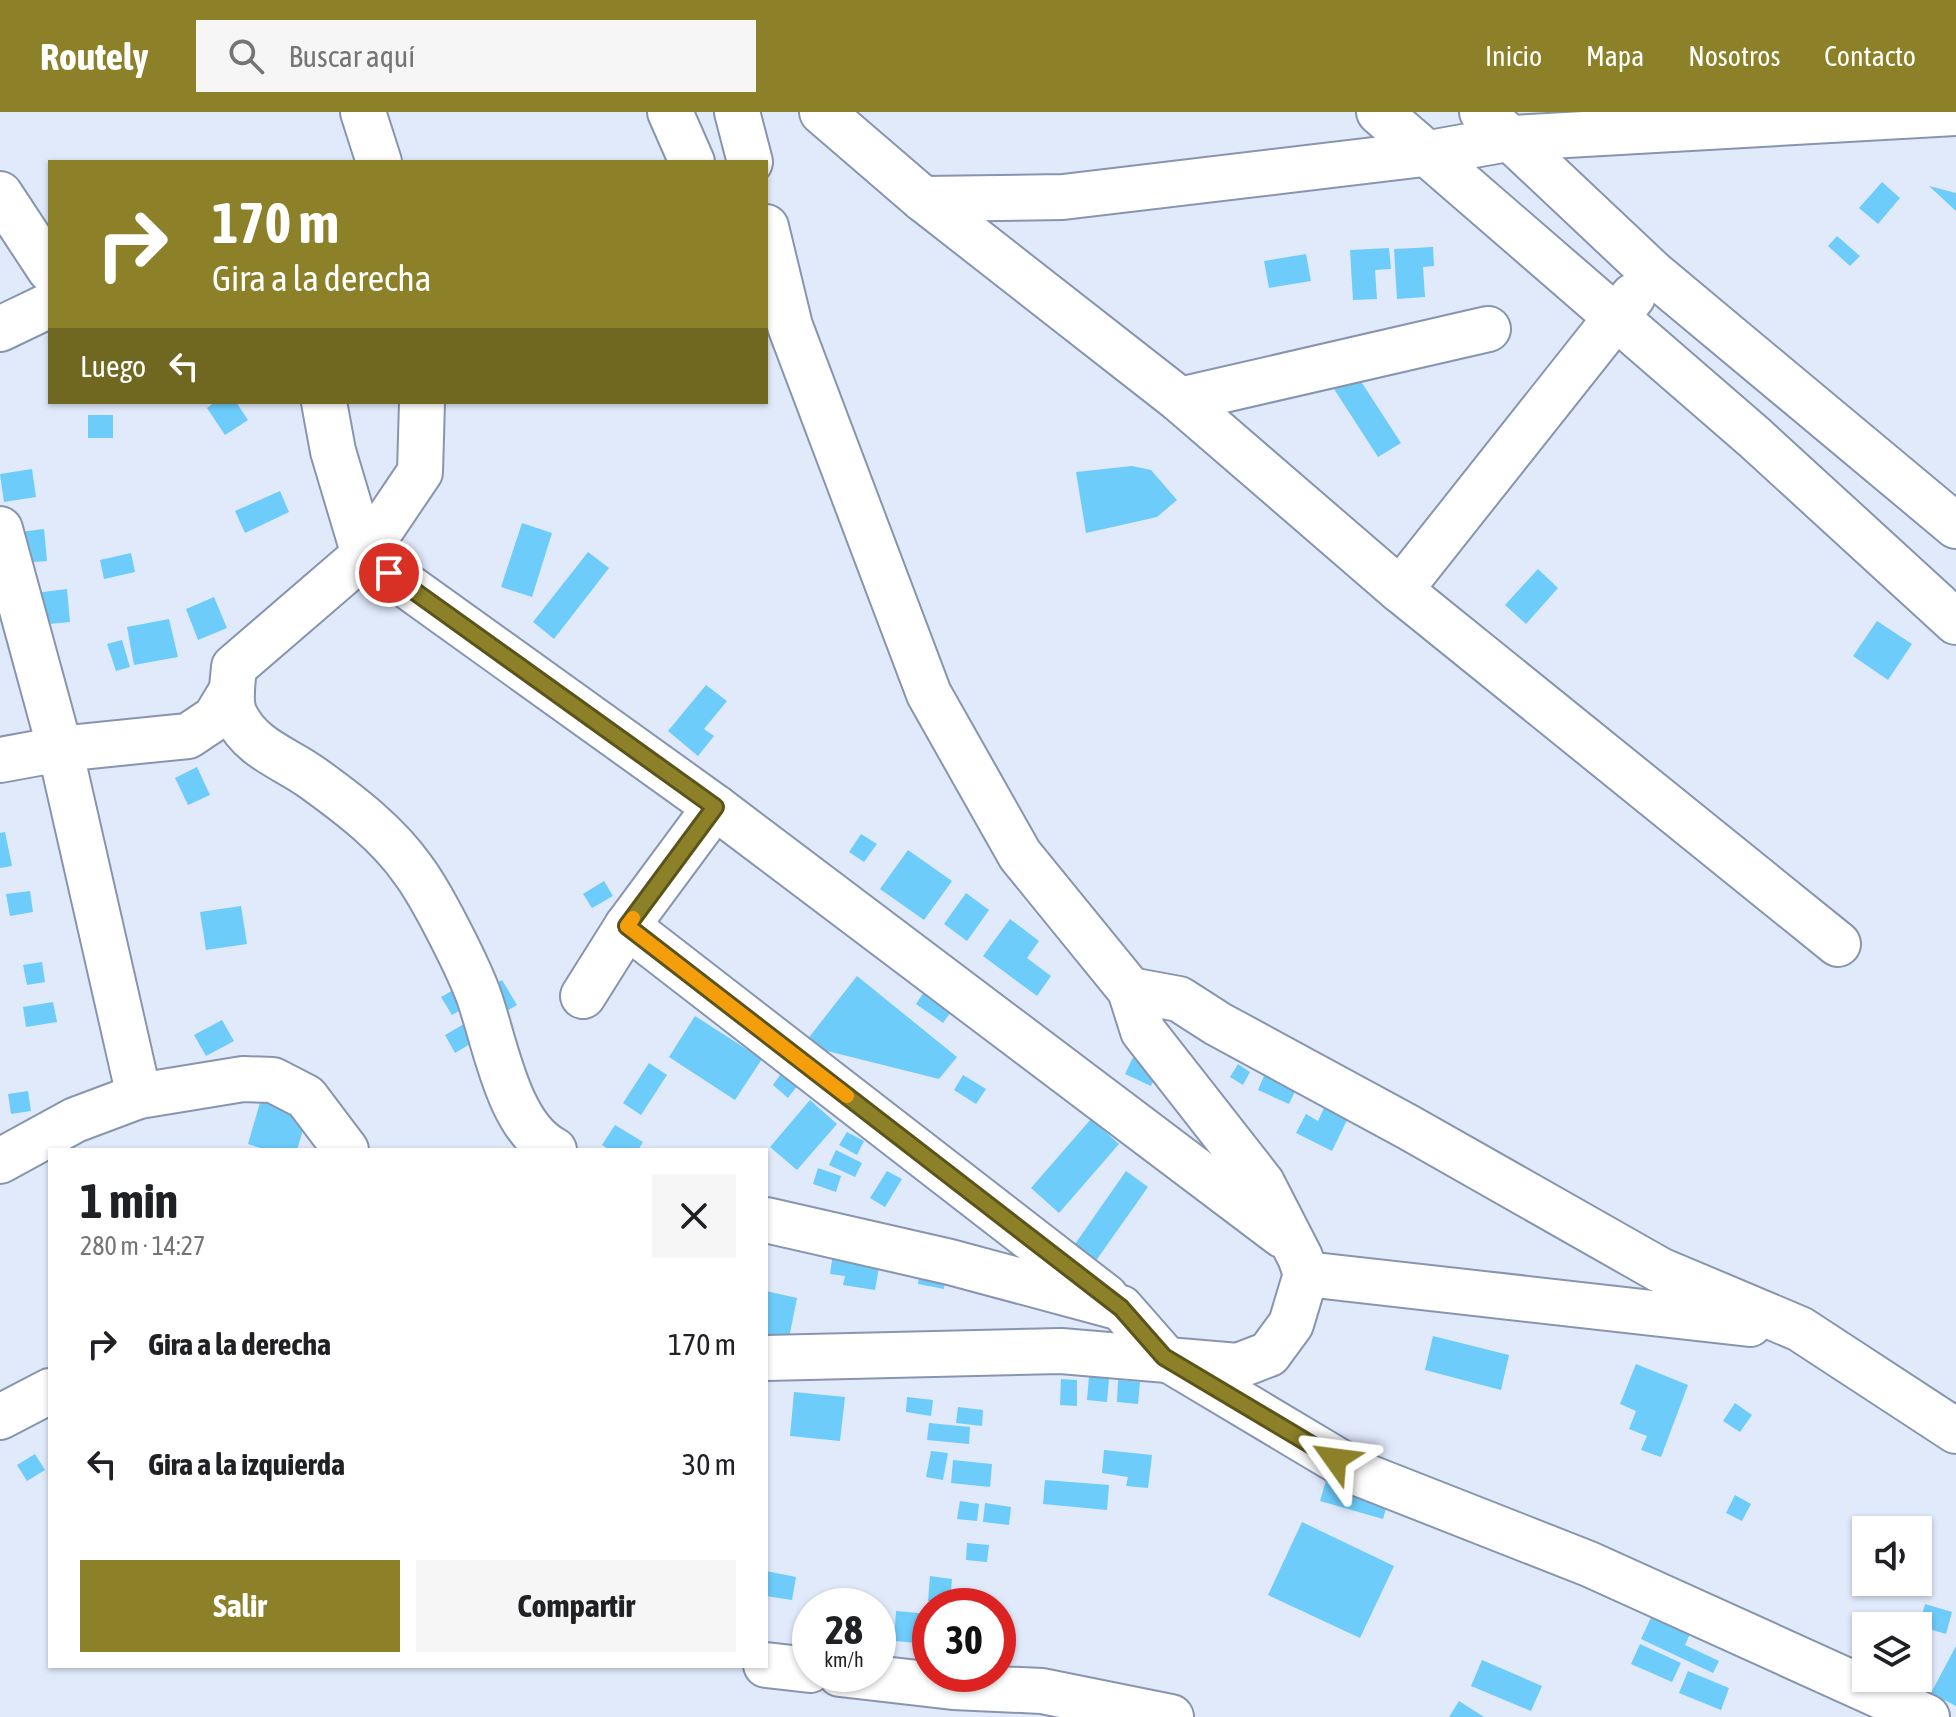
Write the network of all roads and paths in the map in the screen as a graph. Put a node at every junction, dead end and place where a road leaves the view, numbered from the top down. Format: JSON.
{"nodes":[{"id":1,"x":363,"y":112,"type":"edge"},
{"id":2,"x":670,"y":112,"type":"edge"},
{"id":3,"x":737,"y":112,"type":"edge"},
{"id":4,"x":822,"y":112,"type":"edge"},
{"id":5,"x":1379,"y":112,"type":"edge"},
{"id":6,"x":1956,"y":113,"type":"edge"},
{"id":7,"x":1498,"y":125,"type":"edge"},
{"id":8,"x":1424,"y":154,"type":"junction"},
{"id":9,"x":378,"y":160,"type":"edge"},
{"id":10,"x":691,"y":160,"type":"edge"},
{"id":11,"x":749,"y":160,"type":"edge"},
{"id":12,"x":0,"y":194,"type":"edge"},
{"id":13,"x":923,"y":199,"type":"junction"},
{"id":14,"x":768,"y":241,"type":"edge"},
{"id":15,"x":48,"y":267,"type":"edge"},
{"id":16,"x":1654,"y":274,"type":"junction"},
{"id":17,"x":48,"y":306,"type":"edge"},
{"id":18,"x":778,"y":309,"type":"edge"},
{"id":19,"x":1614,"y":315,"type":"junction"},
{"id":20,"x":0,"y":329,"type":"edge"},
{"id":21,"x":1488,"y":329,"type":"dead end"},
{"id":22,"x":1180,"y":400,"type":"junction"},
{"id":23,"x":324,"y":404,"type":"edge"},
{"id":24,"x":422,"y":404,"type":"edge"},
{"id":25,"x":1956,"y":526,"type":"edge"},
{"id":26,"x":0,"y":529,"type":"edge"},
{"id":27,"x":364,"y":555,"type":"junction"},
{"id":28,"x":1400,"y":590,"type":"junction"},
{"id":29,"x":1956,"y":622,"type":"edge"},
{"id":30,"x":232,"y":690,"type":"junction"},
{"id":31,"x":60,"y":749,"type":"junction"},
{"id":32,"x":0,"y":760,"type":"edge"},
{"id":33,"x":715,"y":807,"type":"junction"},
{"id":34,"x":627,"y":926,"type":"junction"},
{"id":35,"x":1838,"y":944,"type":"dead end"},
{"id":36,"x":1130,"y":990,"type":"junction"},
{"id":37,"x":583,"y":996,"type":"dead end"},
{"id":38,"x":139,"y":1096,"type":"junction"},
{"id":39,"x":344,"y":1148,"type":"edge"},
{"id":40,"x":550,"y":1148,"type":"edge"},
{"id":41,"x":0,"y":1161,"type":"edge"},
{"id":42,"x":768,"y":1220,"type":"edge"},
{"id":43,"x":1298,"y":1258,"type":"junction"},
{"id":44,"x":1121,"y":1308,"type":"junction"},
{"id":45,"x":1800,"y":1329,"type":"junction"},
{"id":46,"x":1164,"y":1357,"type":"junction"},
{"id":47,"x":768,"y":1358,"type":"edge"},
{"id":48,"x":48,"y":1392,"type":"edge"},
{"id":49,"x":0,"y":1417,"type":"edge"},
{"id":50,"x":1956,"y":1431,"type":"edge"},
{"id":51,"x":768,"y":1665,"type":"edge"},
{"id":52,"x":792,"y":1668,"type":"edge"},
{"id":53,"x":896,"y":1680,"type":"edge"},
{"id":54,"x":1171,"y":1717,"type":"edge"},
{"id":55,"x":1927,"y":1717,"type":"edge"}],
"edges":[{"from":1,"to":9,"type":"street"},
{"from":2,"to":10,"type":"street"},
{"from":3,"to":11,"type":"street"},
{"from":4,"to":13,"type":"street"},
{"from":5,"to":8,"type":"street"},
{"from":6,"to":7,"type":"street"},
{"from":7,"to":8,"type":"street"},
{"from":7,"to":16,"type":"street"},
{"from":8,"to":13,"type":"street"},
{"from":8,"to":19,"type":"street"},
{"from":12,"to":15,"type":"street"},
{"from":13,"to":22,"type":"street"},
{"from":14,"to":18,"type":"street"},
{"from":16,"to":19,"type":"street"},
{"from":16,"to":25,"type":"street"},
{"from":17,"to":20,"type":"street"},
{"from":18,"to":36,"type":"street"},
{"from":19,"to":28,"type":"street"},
{"from":19,"to":29,"type":"street"},
{"from":21,"to":22,"type":"street"},
{"from":22,"to":28,"type":"street"},
{"from":23,"to":27,"type":"street"},
{"from":24,"to":27,"type":"street"},
{"from":26,"to":31,"type":"street"},
{"from":27,"to":30,"type":"street"},
{"from":27,"to":33,"type":"street"},
{"from":28,"to":35,"type":"street"},
{"from":30,"to":31,"type":"street"},
{"from":30,"to":40,"type":"street"},
{"from":31,"to":32,"type":"street"},
{"from":31,"to":38,"type":"street"},
{"from":33,"to":34,"type":"street"},
{"from":33,"to":43,"type":"street"},
{"from":34,"to":37,"type":"street"},
{"from":34,"to":44,"type":"street"},
{"from":36,"to":43,"type":"street"},
{"from":36,"to":45,"type":"street"},
{"from":38,"to":39,"type":"street"},
{"from":38,"to":41,"type":"street"},
{"from":42,"to":44,"type":"street"},
{"from":43,"to":45,"type":"street"},
{"from":43,"to":46,"type":"street"},
{"from":44,"to":46,"type":"street"},
{"from":45,"to":50,"type":"street"},
{"from":46,"to":47,"type":"street"},
{"from":46,"to":55,"type":"street"},
{"from":48,"to":49,"type":"street"},
{"from":51,"to":52,"type":"street"},
{"from":53,"to":54,"type":"street"}]}
